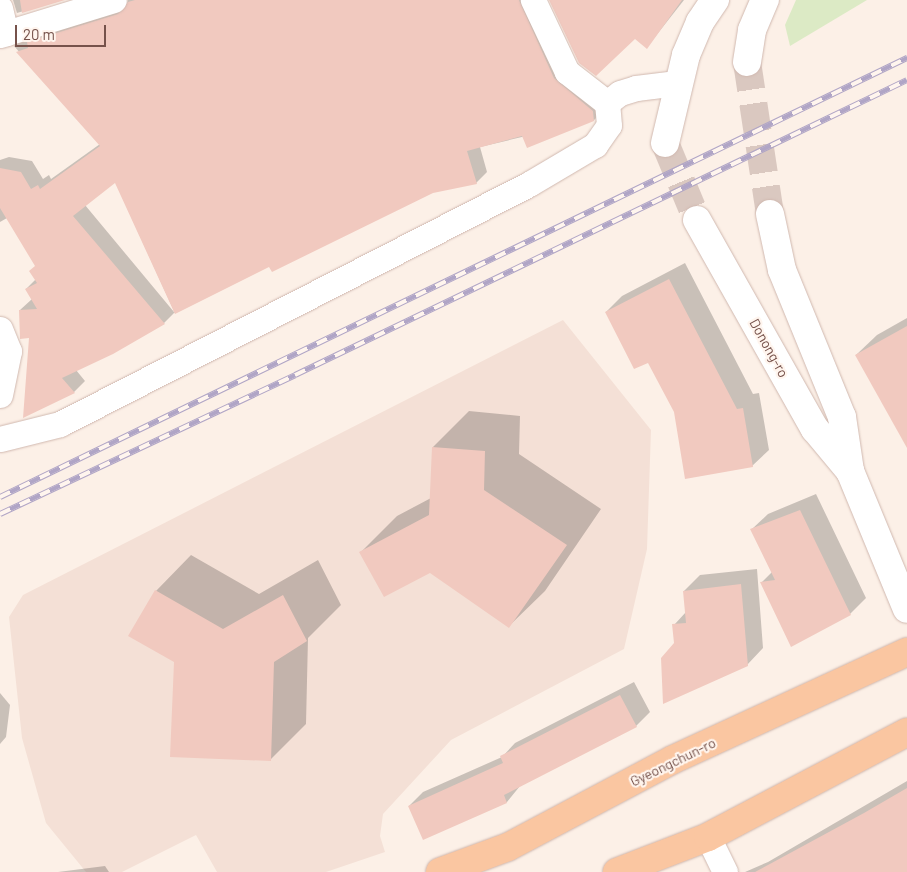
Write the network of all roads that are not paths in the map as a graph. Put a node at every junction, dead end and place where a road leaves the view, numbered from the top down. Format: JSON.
{"nodes":[{"id":1,"x":114,"y":0,"type":"edge"},
{"id":2,"x":533,"y":0,"type":"edge"},
{"id":3,"x":715,"y":0,"type":"edge"},
{"id":4,"x":765,"y":0,"type":"edge"},
{"id":5,"x":0,"y":8,"type":"edge"},
{"id":6,"x":3,"y":34,"type":"edge"},
{"id":7,"x":747,"y":62,"type":"tunnel mouth"},
{"id":8,"x":678,"y":83,"type":"junction"},
{"id":9,"x":607,"y":103,"type":"junction"},
{"id":10,"x":666,"y":143,"type":"tunnel mouth"},
{"id":11,"x":770,"y":214,"type":"tunnel mouth"},
{"id":12,"x":697,"y":220,"type":"tunnel mouth"},
{"id":13,"x":0,"y":329,"type":"edge"},
{"id":14,"x":0,"y":395,"type":"edge"},
{"id":15,"x":0,"y":440,"type":"edge"},
{"id":16,"x":850,"y":471,"type":"junction"},
{"id":17,"x":907,"y":609,"type":"edge"},
{"id":18,"x":907,"y":652,"type":"edge"},
{"id":19,"x":907,"y":732,"type":"edge"},
{"id":20,"x":708,"y":837,"type":"junction"},
{"id":21,"x":440,"y":872,"type":"edge"},
{"id":22,"x":616,"y":872,"type":"edge"},
{"id":23,"x":725,"y":872,"type":"edge"}],
"edges":[{"from":1,"to":6,"type":"street"},
{"from":2,"to":9,"type":"street"},
{"from":3,"to":8,"type":"street"},
{"from":4,"to":7,"type":"street"},
{"from":5,"to":6,"type":"street"},
{"from":8,"to":9,"type":"street"},
{"from":8,"to":10,"type":"street"},
{"from":9,"to":15,"type":"street"},
{"from":11,"to":16,"type":"street","name":"Donong-ro"},
{"from":12,"to":16,"type":"street","name":"Donong-ro"},
{"from":13,"to":14,"type":"street"},
{"from":16,"to":17,"type":"street","name":"Donong-ro"},
{"from":18,"to":21,"type":"main road","name":"Gyeongchun-ro"},
{"from":19,"to":20,"type":"main road"},
{"from":20,"to":22,"type":"main road"},
{"from":20,"to":23,"type":"street"}]}
